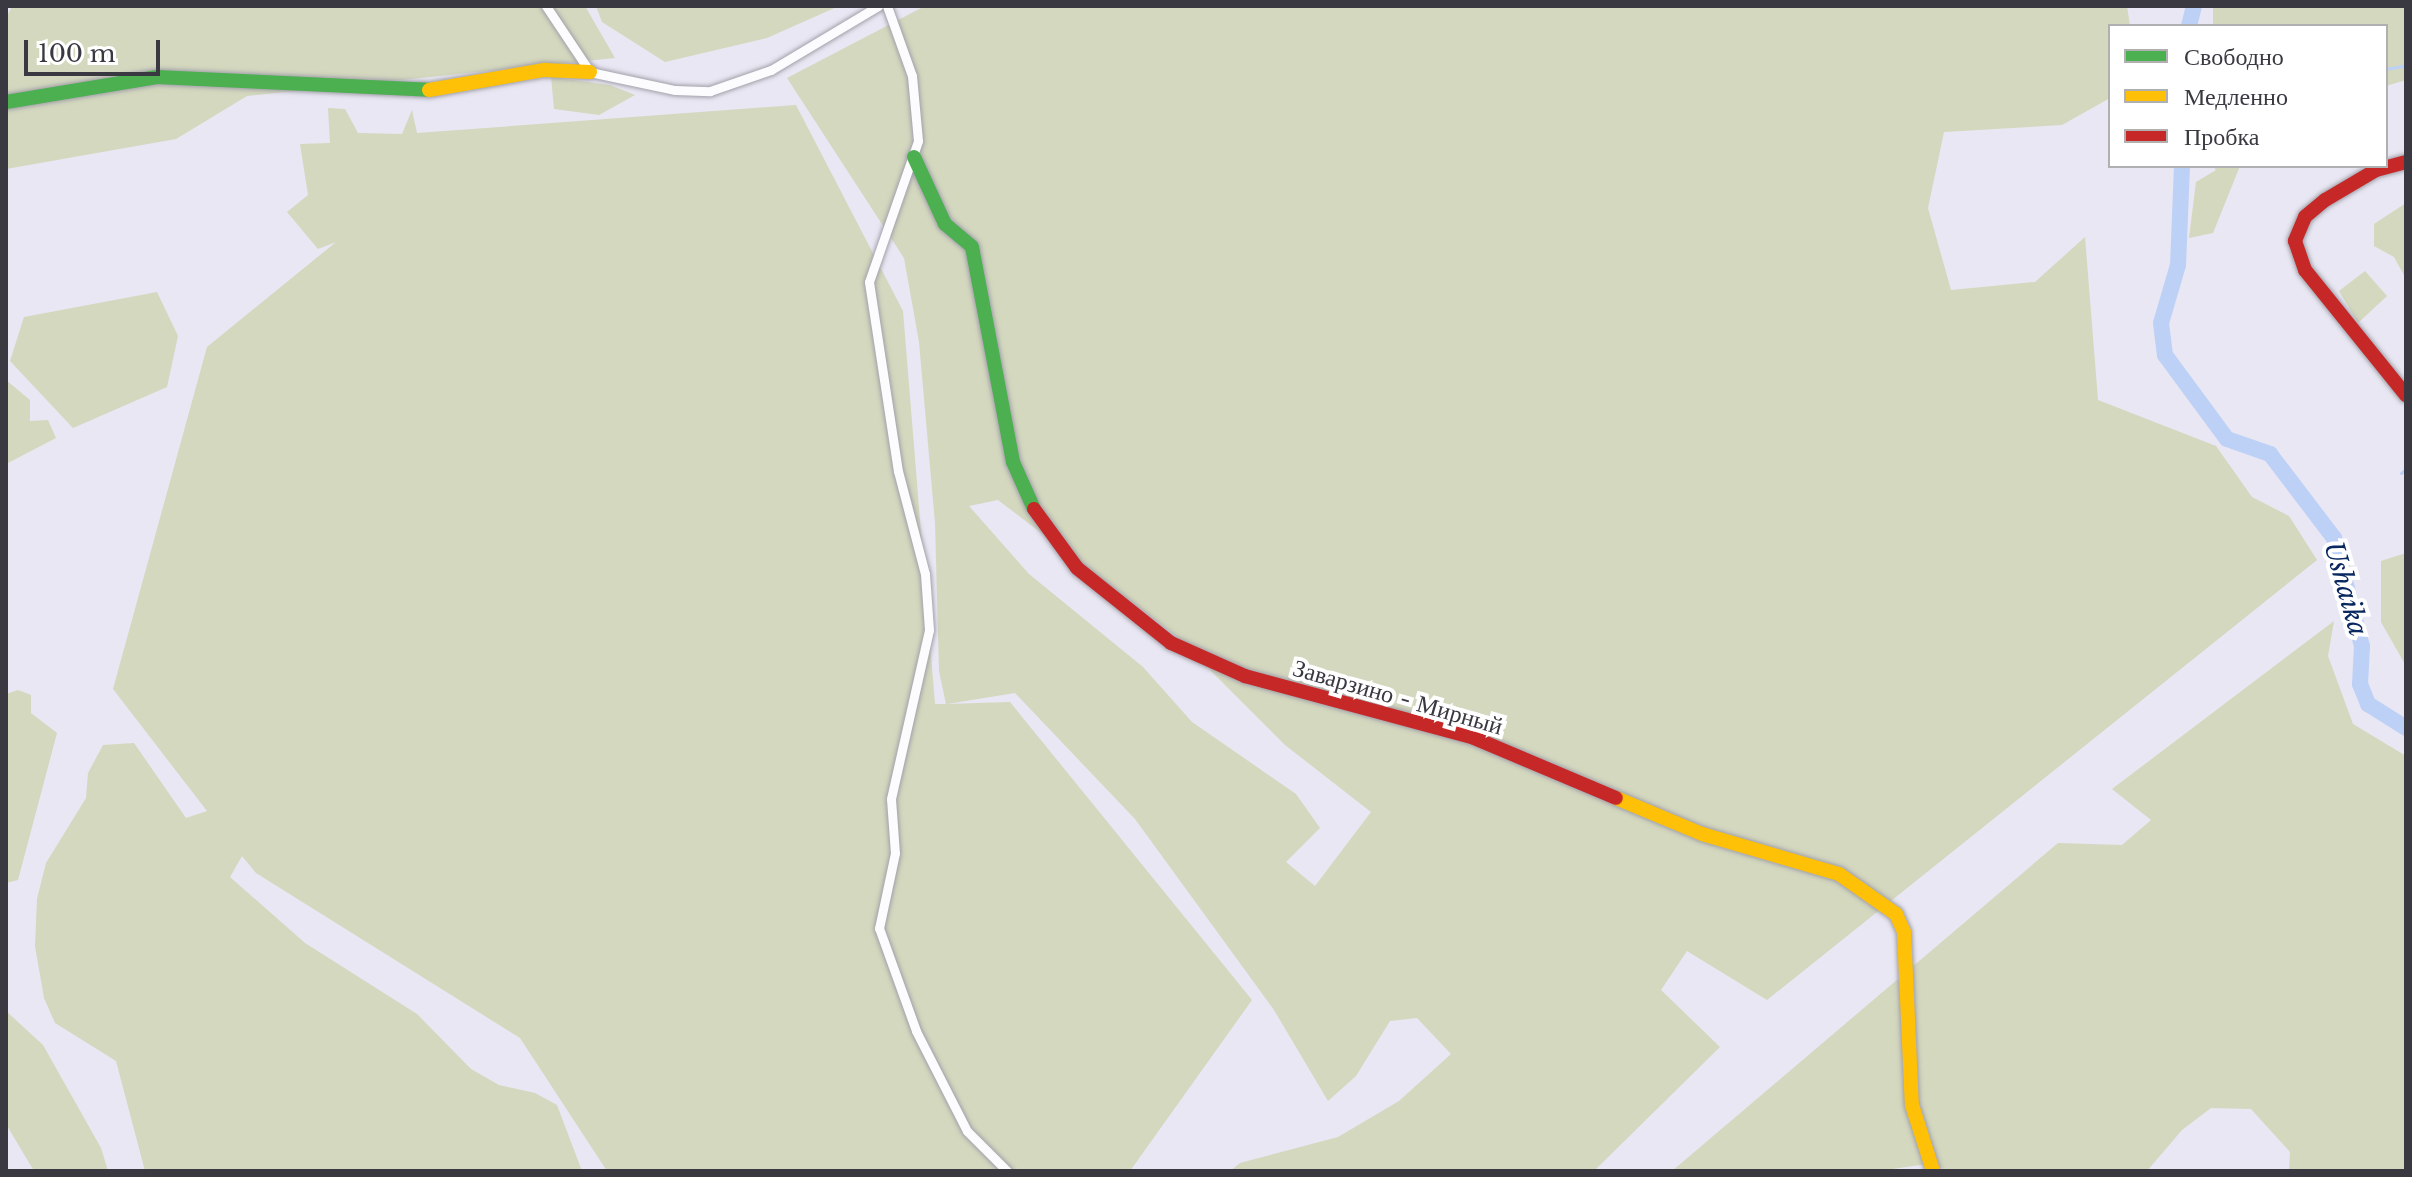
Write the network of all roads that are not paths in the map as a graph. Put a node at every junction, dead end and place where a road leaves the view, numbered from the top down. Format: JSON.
{"nodes":[{"id":1,"x":546,"y":6,"type":"edge"},
{"id":2,"x":878,"y":6,"type":"edge"},
{"id":3,"x":887,"y":6,"type":"edge"},
{"id":4,"x":590,"y":72,"type":"junction"},
{"id":5,"x":6,"y":102,"type":"edge"},
{"id":6,"x":914,"y":157,"type":"junction"},
{"id":7,"x":2384,"y":168,"type":"edge"},
{"id":8,"x":2406,"y":395,"type":"edge"},
{"id":9,"x":1007,"y":1171,"type":"edge"},
{"id":10,"x":1933,"y":1171,"type":"edge"}],
"edges":[{"from":1,"to":4,"type":"street"},
{"from":2,"to":4,"type":"street"},
{"from":3,"to":6,"type":"street"},
{"from":4,"to":5,"type":"street"},
{"from":6,"to":9,"type":"street"},
{"from":6,"to":10,"type":"street","name":"Заварзино - Мирный"},
{"from":7,"to":8,"type":"street"}]}
